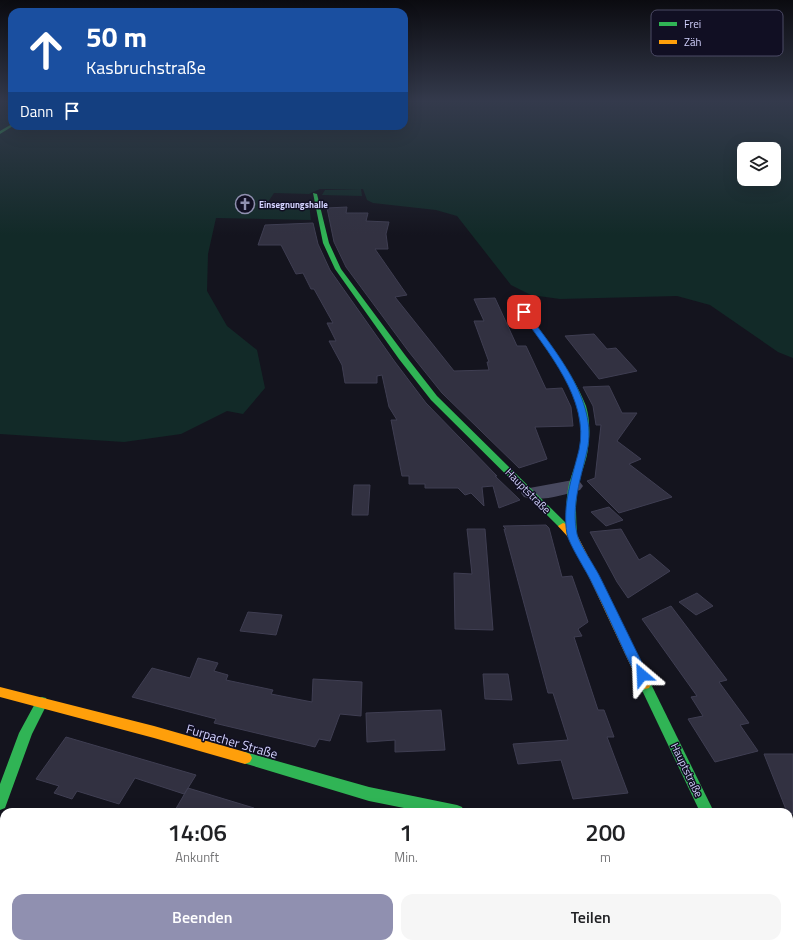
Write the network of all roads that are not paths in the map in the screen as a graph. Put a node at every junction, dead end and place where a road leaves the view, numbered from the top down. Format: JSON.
{"nodes":[{"id":1,"x":315,"y":194,"type":"dead end"},
{"id":2,"x":524,"y":312,"type":"dead end"},
{"id":3,"x":573,"y":486,"type":"junction"},
{"id":4,"x":531,"y":493,"type":"junction"},
{"id":5,"x":572,"y":535,"type":"junction"},
{"id":6,"x":0,"y":692,"type":"edge"},
{"id":7,"x":42,"y":702,"type":"junction"},
{"id":8,"x":0,"y":803,"type":"edge"},
{"id":9,"x":437,"y":808,"type":"edge"},
{"id":10,"x":706,"y":808,"type":"edge"}],
"edges":[{"from":1,"to":4,"type":"main road","name":"Hauptstraße"},
{"from":2,"to":3,"type":"main road"},
{"from":3,"to":4,"type":"street"},
{"from":3,"to":5,"type":"main road"},
{"from":4,"to":5,"type":"main road","name":"Hauptstraße"},
{"from":5,"to":10,"type":"main road","name":"Hauptstraße"},
{"from":6,"to":7,"type":"main road","name":"Furpacher Straße"},
{"from":7,"to":8,"type":"main road"},
{"from":7,"to":9,"type":"main road","name":"Furpacher Straße"}]}
